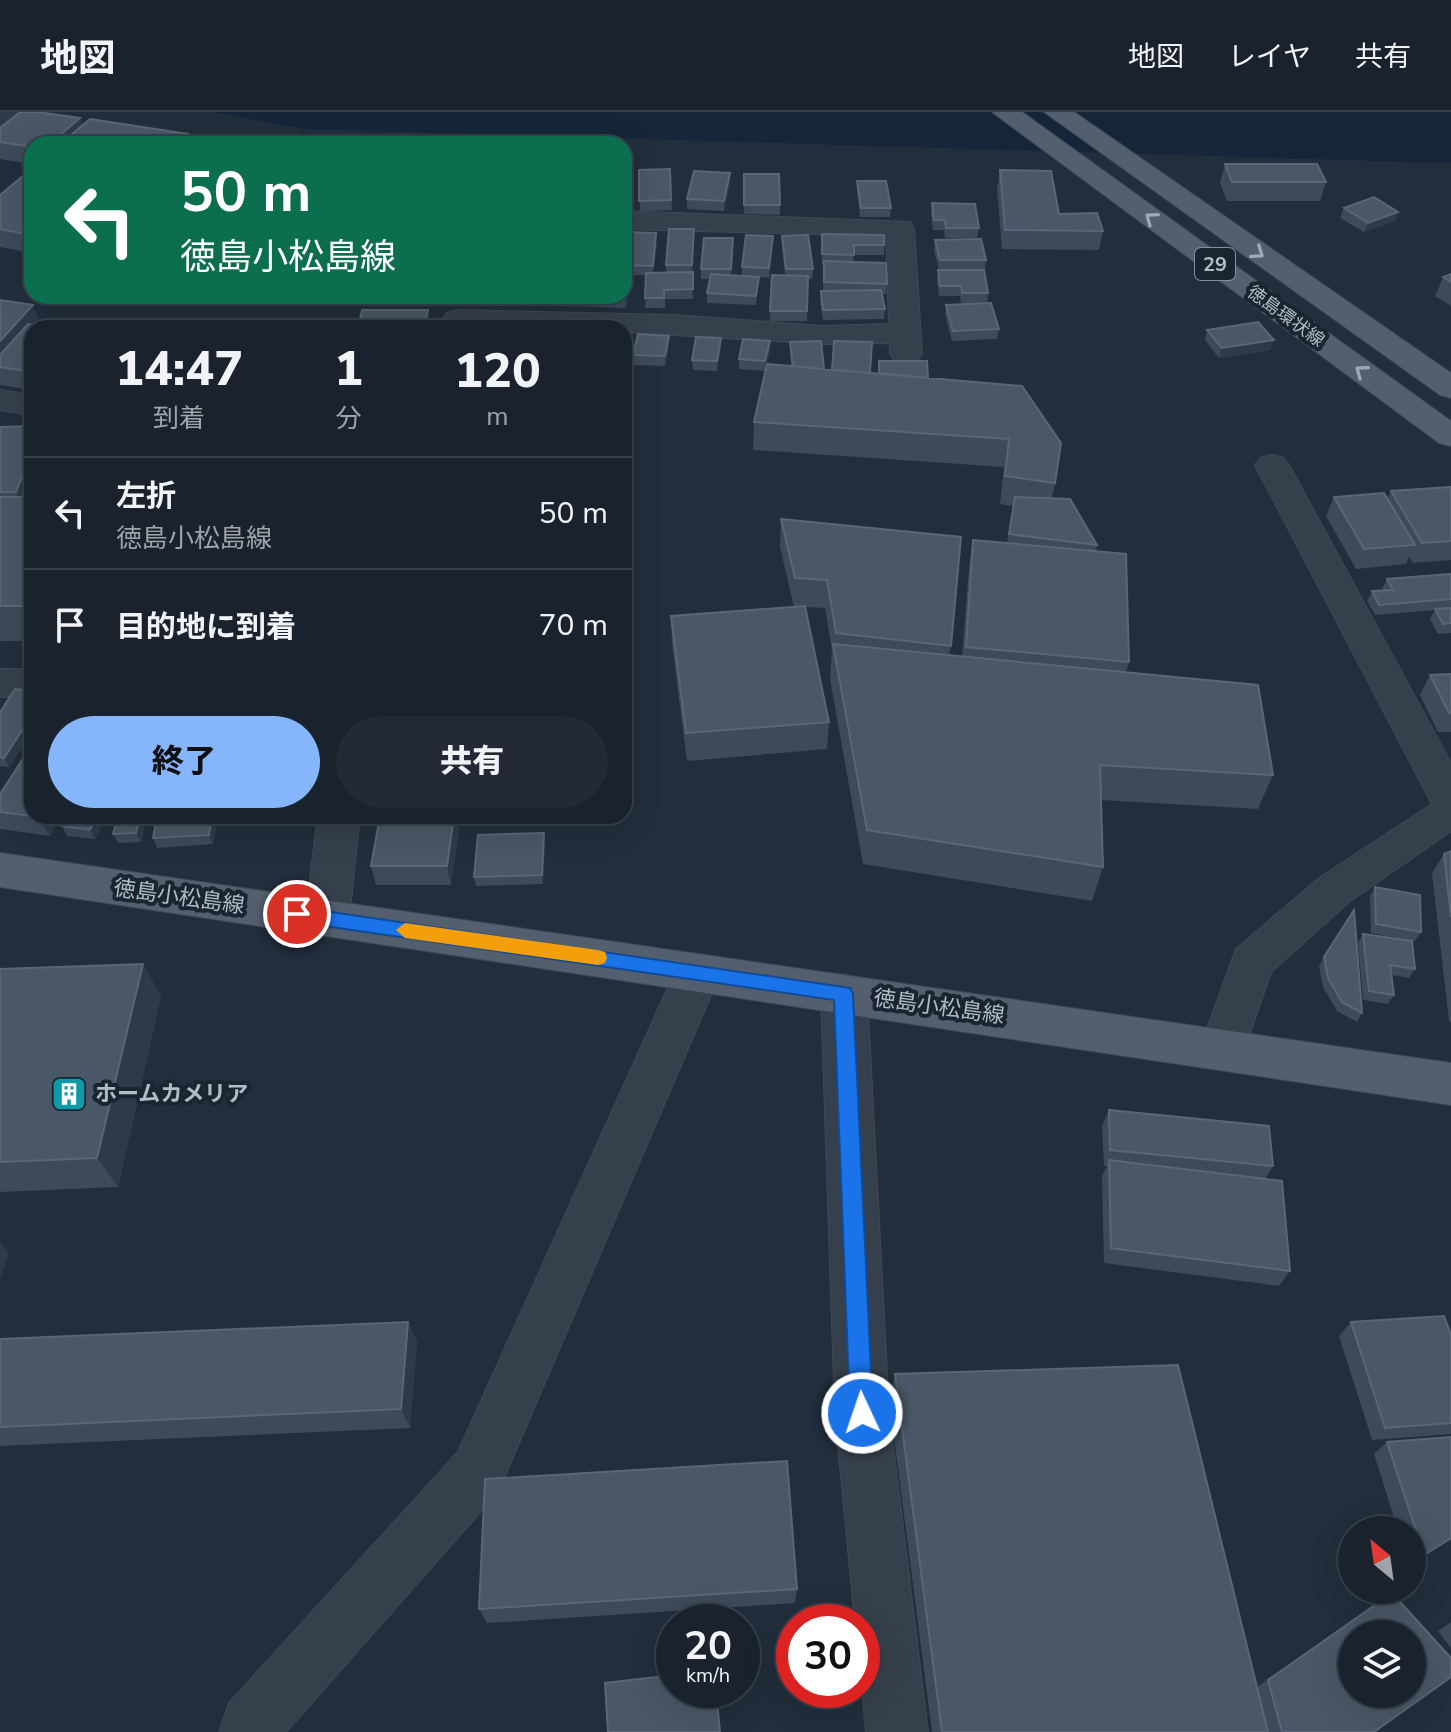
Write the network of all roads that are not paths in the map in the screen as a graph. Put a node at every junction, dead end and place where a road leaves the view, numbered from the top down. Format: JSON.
{"nodes":[{"id":1,"x":1005,"y":112,"type":"edge"},
{"id":2,"x":1057,"y":112,"type":"edge"},
{"id":3,"x":632,"y":220,"type":"edge"},
{"id":4,"x":459,"y":314,"type":"edge"},
{"id":5,"x":588,"y":320,"type":"edge"},
{"id":6,"x":632,"y":322,"type":"edge"},
{"id":7,"x":1451,"y":388,"type":"edge"},
{"id":8,"x":0,"y":400,"type":"edge"},
{"id":9,"x":24,"y":404,"type":"edge"},
{"id":10,"x":1451,"y":436,"type":"edge"},
{"id":11,"x":1272,"y":465,"type":"dead end"},
{"id":12,"x":0,"y":683,"type":"edge"},
{"id":13,"x":24,"y":683,"type":"edge"},
{"id":14,"x":1451,"y":801,"type":"edge"},
{"id":15,"x":1451,"y":814,"type":"edge"},
{"id":16,"x":338,"y":824,"type":"edge"},
{"id":17,"x":0,"y":870,"type":"edge"},
{"id":18,"x":327,"y":919,"type":"junction"},
{"id":19,"x":698,"y":972,"type":"junction"},
{"id":20,"x":844,"y":993,"type":"junction"},
{"id":21,"x":1223,"y":1048,"type":"junction"},
{"id":22,"x":1451,"y":1084,"type":"edge"},
{"id":23,"x":250,"y":1732,"type":"edge"},
{"id":24,"x":897,"y":1732,"type":"edge"}],
"edges":[{"from":10,"to":1,"type":"main road","name":"徳島環状線","number":"29","one_way":true},
{"from":2,"to":7,"type":"main road","name":"徳島環状線","number":"29","one_way":true},
{"from":3,"to":6,"type":"street"},
{"from":4,"to":5,"type":"street"},
{"from":8,"to":9,"type":"street"},
{"from":11,"to":14,"type":"street"},
{"from":12,"to":13,"type":"street"},
{"from":15,"to":21,"type":"street"},
{"from":16,"to":18,"type":"street"},
{"from":17,"to":18,"type":"main road","name":"徳島小松島線"},
{"from":18,"to":19,"type":"main road","name":"徳島小松島線"},
{"from":19,"to":20,"type":"main road","name":"徳島小松島線"},
{"from":19,"to":23,"type":"street"},
{"from":20,"to":21,"type":"main road","name":"徳島小松島線"},
{"from":20,"to":24,"type":"street"},
{"from":21,"to":22,"type":"main road","name":"徳島小松島線"}]}
